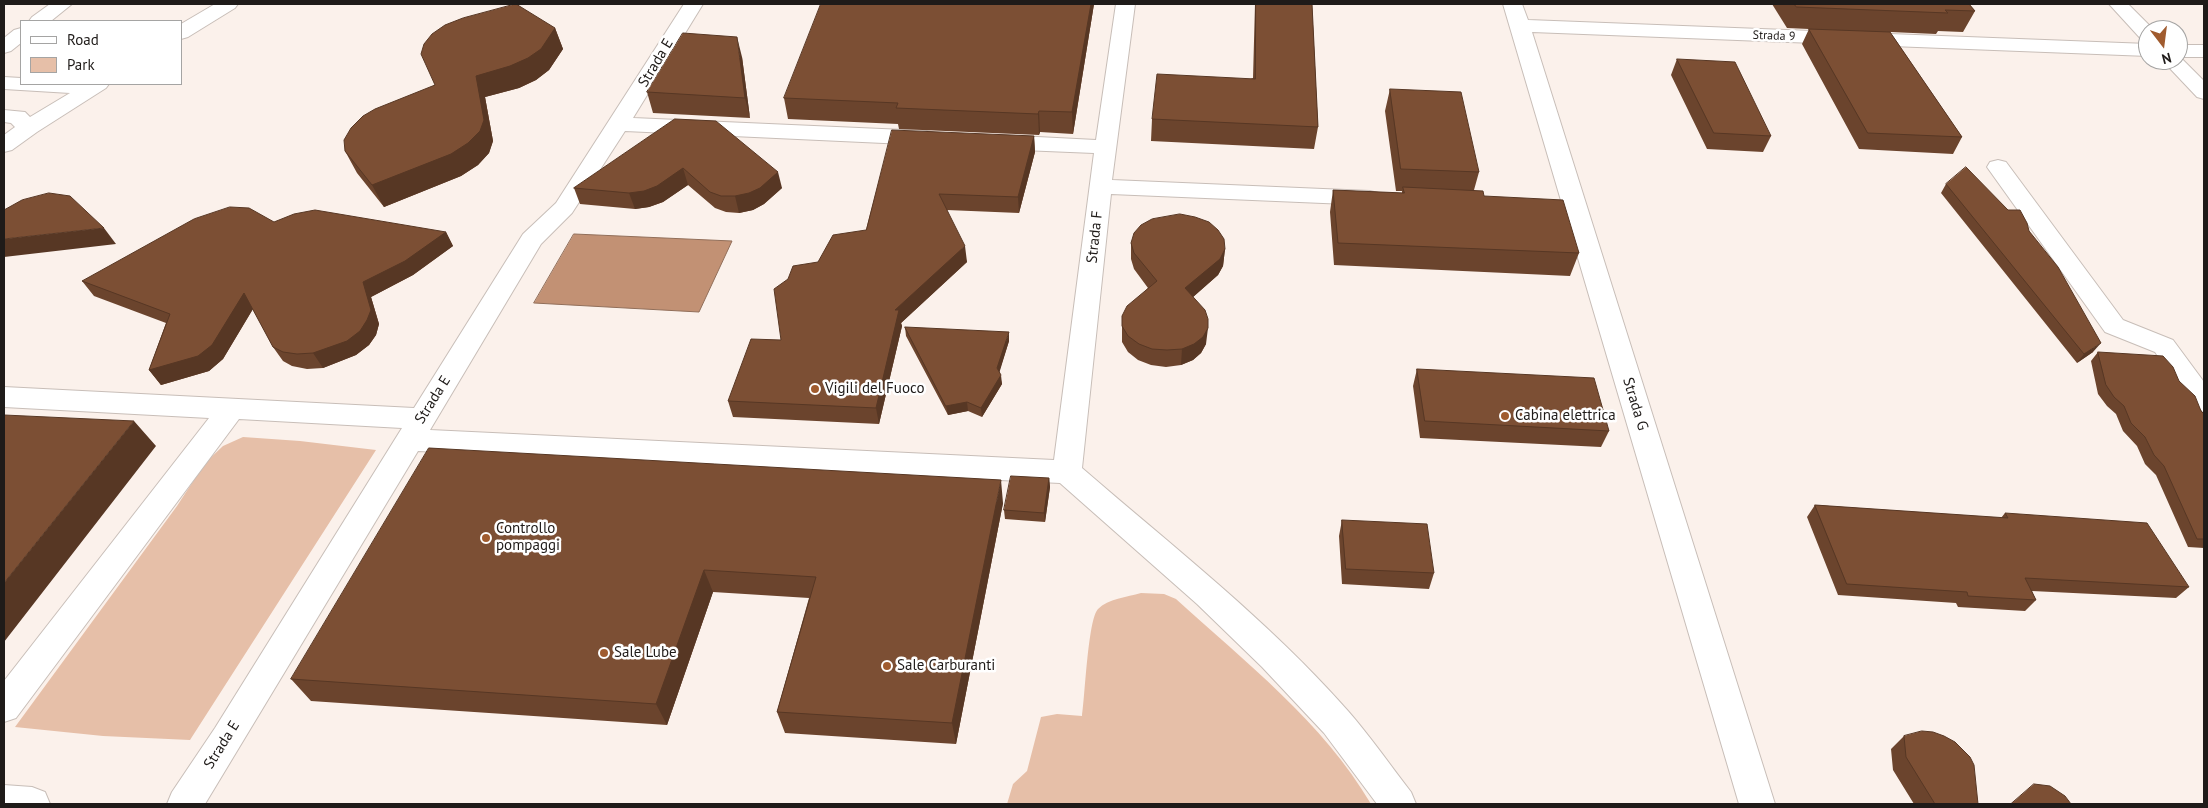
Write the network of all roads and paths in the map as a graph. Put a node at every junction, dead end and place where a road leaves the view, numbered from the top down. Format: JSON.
{"nodes":[{"id":1,"x":62,"y":4,"type":"edge"},
{"id":2,"x":228,"y":4,"type":"edge"},
{"id":3,"x":693,"y":4,"type":"edge"},
{"id":4,"x":1126,"y":4,"type":"edge"},
{"id":5,"x":2118,"y":4,"type":"edge"},
{"id":6,"x":1517,"y":15,"type":"edge"},
{"id":7,"x":39,"y":20,"type":"edge"},
{"id":8,"x":2138,"y":25,"type":"edge"},
{"id":9,"x":182,"y":32,"type":"edge"},
{"id":10,"x":20,"y":35,"type":"edge"},
{"id":11,"x":4,"y":47,"type":"edge"},
{"id":12,"x":2138,"y":49,"type":"edge"},
{"id":13,"x":2188,"y":51,"type":"edge"},
{"id":14,"x":2204,"y":51,"type":"edge"},
{"id":15,"x":2182,"y":70,"type":"edge"},
{"id":16,"x":4,"y":83,"type":"edge"},
{"id":17,"x":20,"y":84,"type":"edge"},
{"id":18,"x":65,"y":85,"type":"edge"},
{"id":19,"x":96,"y":86,"type":"edge"},
{"id":20,"x":2204,"y":93,"type":"edge"},
{"id":21,"x":4,"y":116,"type":"edge"},
{"id":22,"x":619,"y":124,"type":"junction"},
{"id":23,"x":29,"y":127,"type":"junction"},
{"id":24,"x":947,"y":139,"type":"edge"},
{"id":25,"x":977,"y":141,"type":"edge"},
{"id":26,"x":4,"y":145,"type":"edge"},
{"id":27,"x":1106,"y":147,"type":"junction"},
{"id":28,"x":1998,"y":168,"type":"dead end"},
{"id":29,"x":1100,"y":186,"type":"junction"},
{"id":30,"x":1388,"y":199,"type":"edge"},
{"id":31,"x":4,"y":397,"type":"edge"},
{"id":32,"x":2204,"y":402,"type":"edge"},
{"id":33,"x":232,"y":408,"type":"junction"},
{"id":34,"x":415,"y":429,"type":"junction"},
{"id":35,"x":1067,"y":472,"type":"junction"},
{"id":36,"x":4,"y":707,"type":"edge"},
{"id":37,"x":4,"y":802,"type":"edge"},
{"id":38,"x":32,"y":804,"type":"edge"},
{"id":39,"x":185,"y":804,"type":"edge"},
{"id":40,"x":1398,"y":804,"type":"edge"},
{"id":41,"x":1757,"y":804,"type":"edge"}],
"edges":[{"from":1,"to":7,"type":"lane"},
{"from":2,"to":9,"type":"lane"},
{"from":3,"to":22,"type":"lane","name":"Strada E"},
{"from":4,"to":27,"type":"lane","name":"Strada F"},
{"from":5,"to":8,"type":"lane"},
{"from":6,"to":12,"type":"lane","name":"Strada 9"},
{"from":6,"to":41,"type":"lane","name":"Strada G"},
{"from":10,"to":11,"type":"lane"},
{"from":13,"to":14,"type":"lane"},
{"from":15,"to":20,"type":"lane"},
{"from":16,"to":17,"type":"lane"},
{"from":18,"to":19,"type":"lane"},
{"from":19,"to":23,"type":"lane"},
{"from":21,"to":23,"type":"lane"},
{"from":22,"to":24,"type":"lane"},
{"from":22,"to":34,"type":"lane","name":"Strada E"},
{"from":23,"to":26,"type":"lane"},
{"from":25,"to":27,"type":"lane"},
{"from":27,"to":29,"type":"lane","name":"Strada F"},
{"from":28,"to":32,"type":"lane"},
{"from":29,"to":30,"type":"lane"},
{"from":29,"to":35,"type":"lane","name":"Strada F"},
{"from":31,"to":33,"type":"lane"},
{"from":33,"to":34,"type":"lane"},
{"from":33,"to":36,"type":"lane"},
{"from":34,"to":35,"type":"lane"},
{"from":34,"to":39,"type":"lane","name":"Strada E"},
{"from":35,"to":40,"type":"lane"},
{"from":37,"to":38,"type":"lane"}]}
